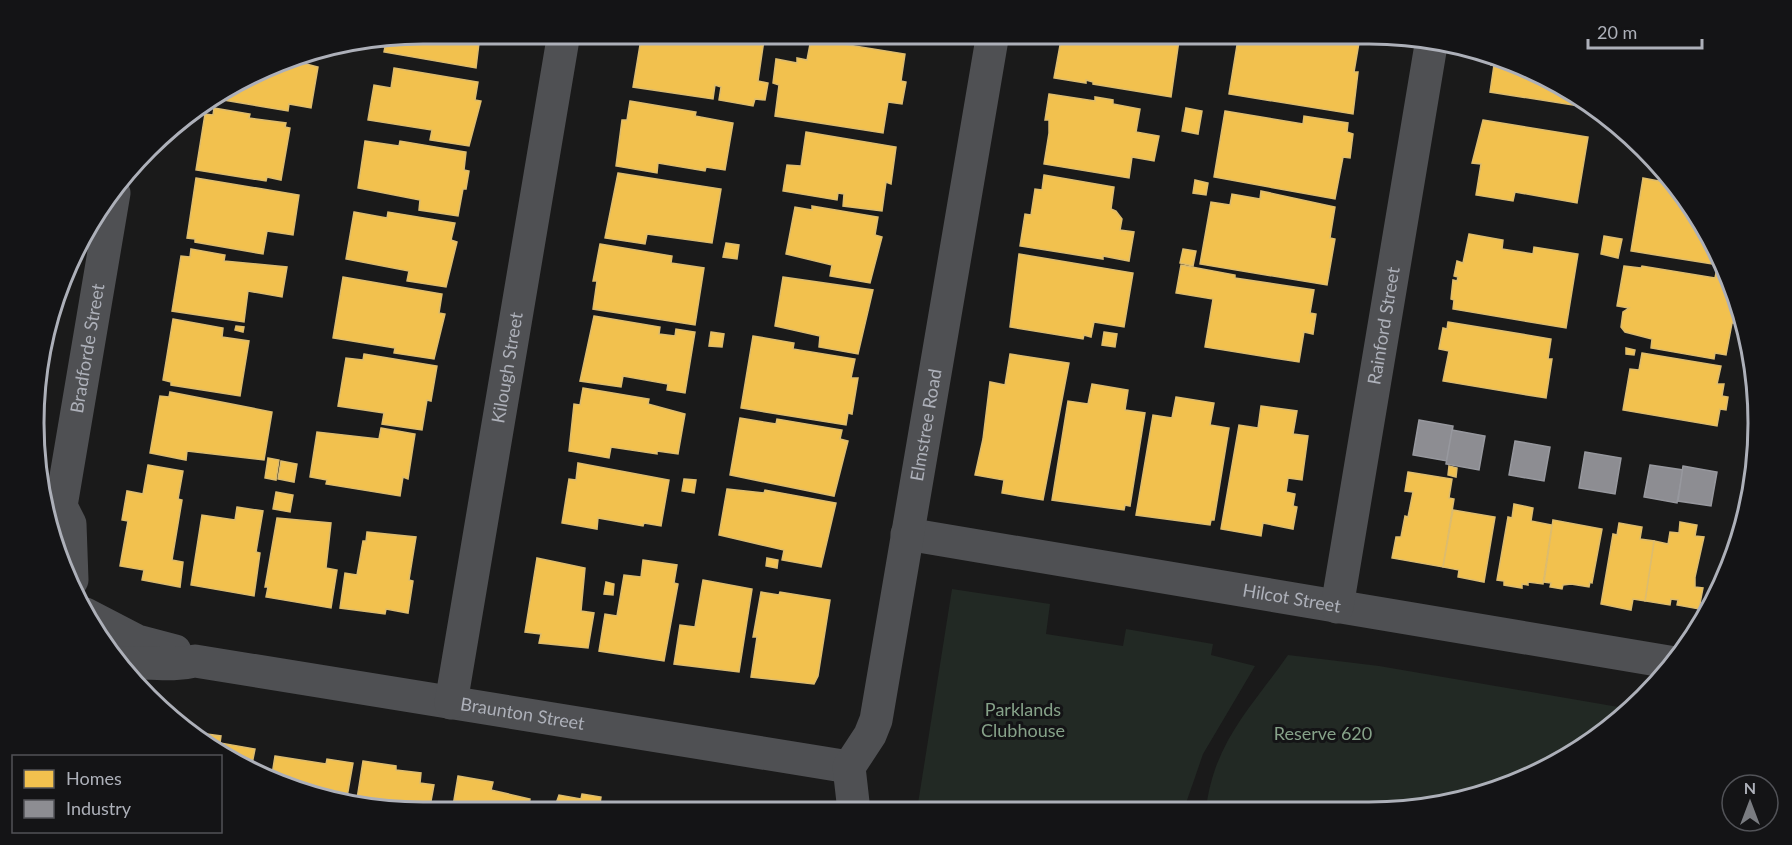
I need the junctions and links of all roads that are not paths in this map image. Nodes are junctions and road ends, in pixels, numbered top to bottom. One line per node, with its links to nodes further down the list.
1 (562, 44): 13 (street, Kilough Street)
2 (991, 44): 6 (street, Elmstree Road)
3 (1430, 49): 8 (street, Rainford Street)
4 (112, 206): 5 (street, Bradforde Street)
5 (56, 511): 7 (street, Bradforde Street)
6 (907, 534): 8 (street, Hilcot Street); 14 (street, Elmstree Road)
7 (72, 567)
8 (1337, 607): 10 (street, Hilcot Street)
9 (101, 624): 11 (street, Braunton Street)
10 (1663, 661)
11 (195, 662): 12 (street, Braunton Street); 13 (street, Braunton Street)
12 (130, 663)
13 (452, 703): 14 (street, Braunton Street)
14 (849, 766): 15 (street)
15 (853, 802)

